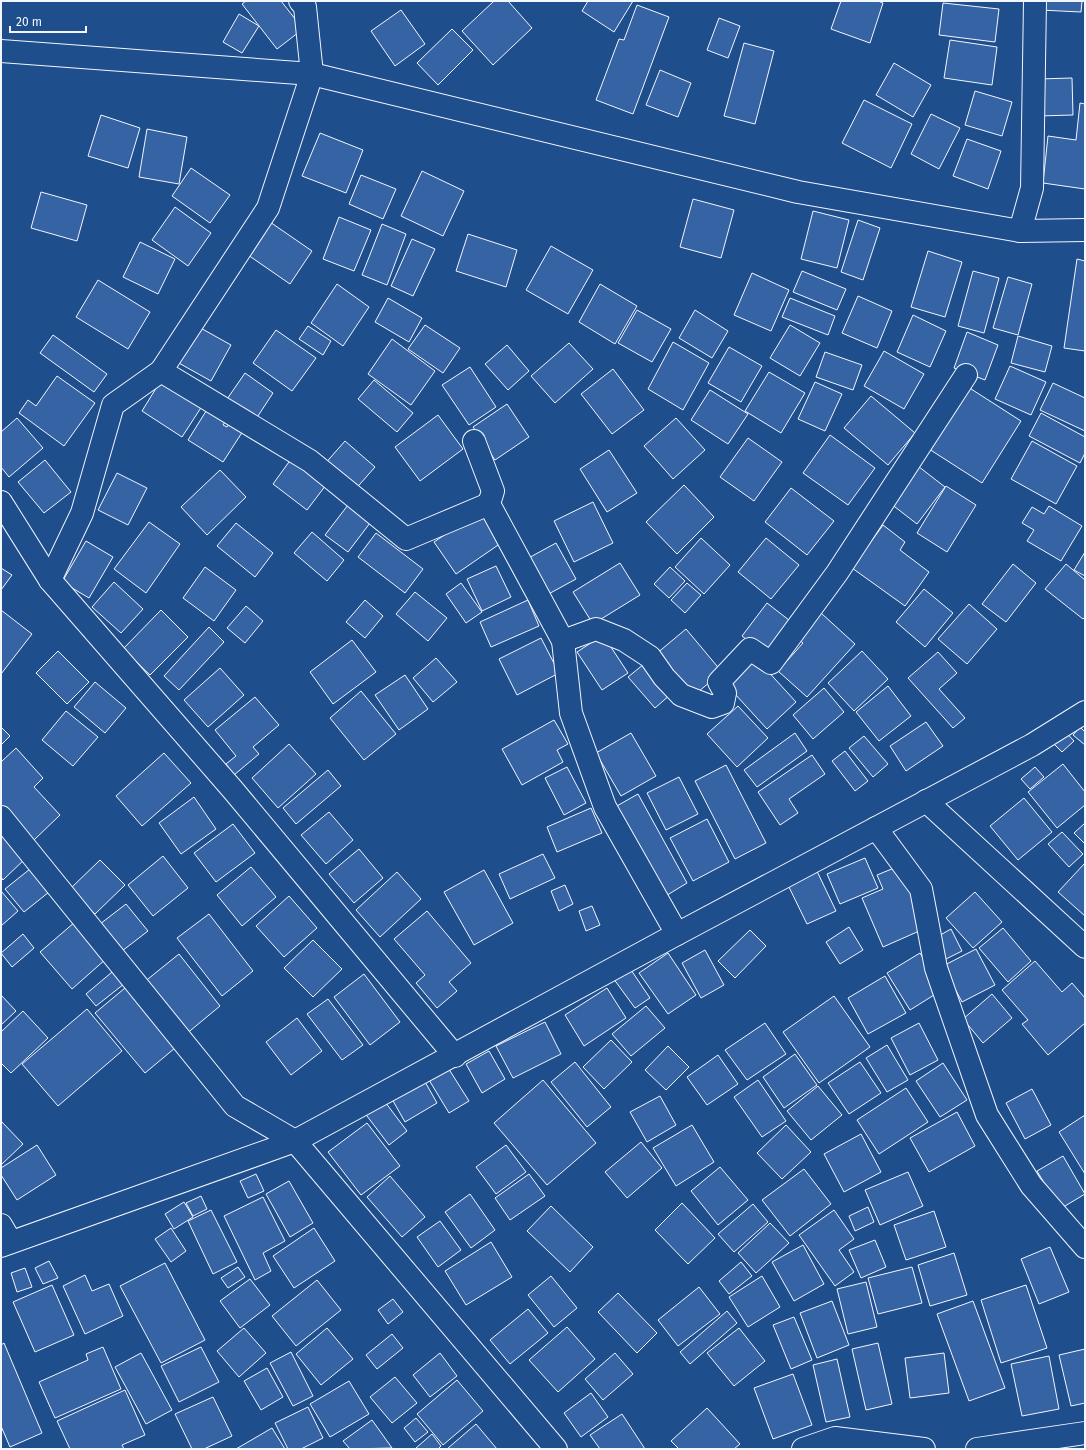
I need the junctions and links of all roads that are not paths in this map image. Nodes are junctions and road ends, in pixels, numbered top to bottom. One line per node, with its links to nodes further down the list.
1 (1035, 1): 6 (street)
2 (305, 3): 4 (street)
3 (1, 50): 4 (street)
4 (312, 74): 6 (street); 7 (street)
5 (1085, 230): 6 (street)
6 (1020, 231)
7 (161, 371): 11 (street); 12 (street)
8 (966, 375): 13 (street)
9 (474, 441): 11 (street)
10 (1, 502): 12 (street)
11 (489, 504): 13 (street)
12 (50, 580): 20 (street)
13 (563, 641): 18 (street)
14 (1085, 712): 15 (street)
15 (926, 801): 17 (street); 19 (street)
16 (1, 817): 21 (street)
17 (876, 828): 18 (street); 23 (street)
18 (677, 934): 20 (street)
19 (1085, 947)
20 (455, 1056): 21 (street)
21 (295, 1141): 22 (street); 25 (street)
22 (4, 1238)
23 (1085, 1247)
24 (1085, 1433): 28 (street)
25 (556, 1449)
26 (803, 1449): 27 (street)
27 (924, 1449)
28 (977, 1449)

